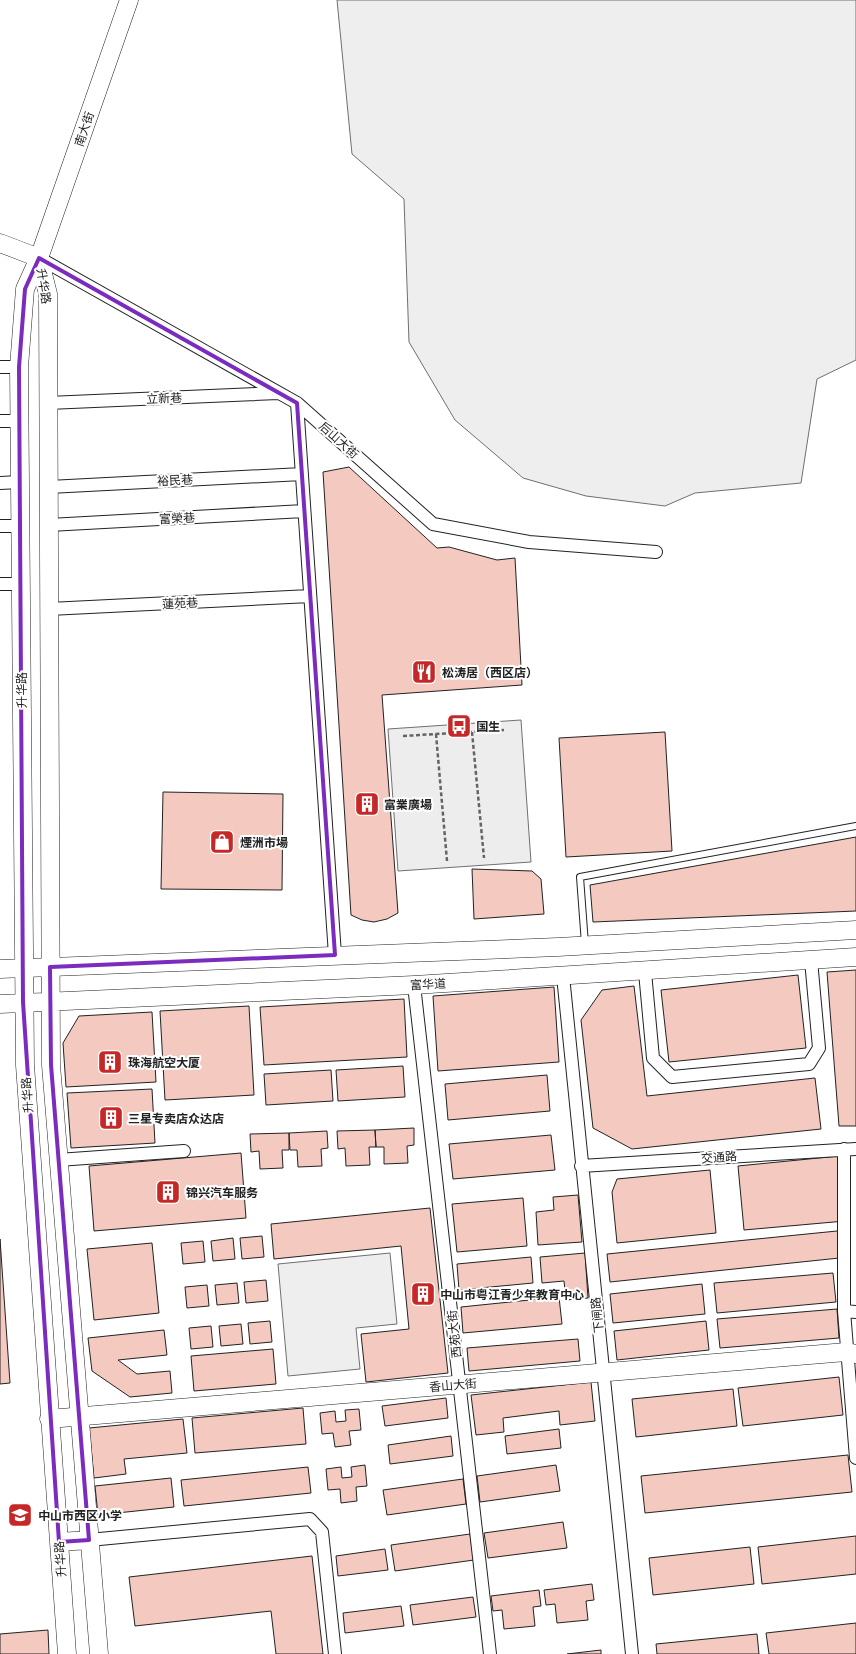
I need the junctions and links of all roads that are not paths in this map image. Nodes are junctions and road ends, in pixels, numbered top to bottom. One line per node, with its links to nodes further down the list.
1 (129, 0): 3 (main road, 南大街)
2 (0, 243): 3 (main road)
3 (39, 258): 5 (main road, 升华路); 6 (street, 后山大街); 7 (main road, 升华路)
4 (0, 367): 5 (street)
5 (19, 367): 10 (main road, 升华路)
6 (279, 393): 7 (street, 立新巷); 8 (street, 后山大街)
7 (48, 403): 14 (main road, 升华路)
8 (297, 403): 11 (street); 19 (street, 后山大街)
9 (0, 421): 10 (street)
10 (20, 421): 12 (main road, 升华路)
11 (302, 474): 14 (street, 裕民巷); 15 (street)
12 (20, 482): 13 (street); 18 (main road, 升华路)
13 (0, 483)
14 (49, 487): 16 (main road, 升华路)
15 (304, 511): 16 (street, 富榮巷); 22 (street)
16 (49, 525): 23 (main road, 升华路)
17 (0, 526): 18 (street)
18 (22, 526): 21 (main road, 升华路)
19 (656, 552)
20 (0, 584): 21 (street)
21 (21, 584): 31 (main road, 升华路)
22 (310, 596): 23 (street, 蓮苑巷); 27 (street)
23 (49, 609): 30 (main road, 升华路)
24 (856, 826): 26 (lane)
25 (856, 930): 26 (main road)
26 (585, 945): 27 (main road)
27 (335, 956): 30 (main road)
28 (856, 957): 29 (main road, 富华道)
29 (811, 960): 33 (main road, 富华道); 33 (street)
30 (50, 967): 31 (main road); 36 (main road, 升华路)
31 (23, 968): 32 (main road); 37 (main road, 升华路)
32 (0, 969)
33 (645, 972): 34 (main road, 富华道)
34 (563, 976): 35 (main road, 富华道); 43 (street, 下闸路)
35 (414, 985): 36 (main road, 富华道); 47 (street, 西苑大街)
36 (50, 1001): 37 (main road, 富华道); 42 (main road, 升华路)
37 (23, 1002): 38 (main road, 富华道); 39 (main road); 49 (main road, 升华路)
38 (0, 1004)
39 (0, 1009)
40 (850, 1149): 43 (street, 交通路); 44 (street)
41 (184, 1151): 42 (street)
42 (58, 1160): 48 (main road, 升华路)
43 (582, 1166): 46 (street, 下闸路)
44 (850, 1312): 45 (street)
45 (851, 1353): 46 (main road, 香山大街); 50 (street)
46 (603, 1372): 47 (main road, 香山大街); 57 (street, 下闸路)
47 (459, 1384): 48 (main road, 香山大街); 56 (street, 西苑大街)
48 (79, 1416): 49 (main road, 香山大街); 51 (main road, 升华路)
49 (49, 1419): 52 (main road, 升华路)
50 (856, 1458)
51 (89, 1540): 52 (main road); 54 (main road, 升华路); 55 (street)
52 (59, 1542): 53 (main road, 升华路)
53 (67, 1654)
54 (98, 1654)
55 (335, 1654)
56 (490, 1654)
57 (632, 1654)

